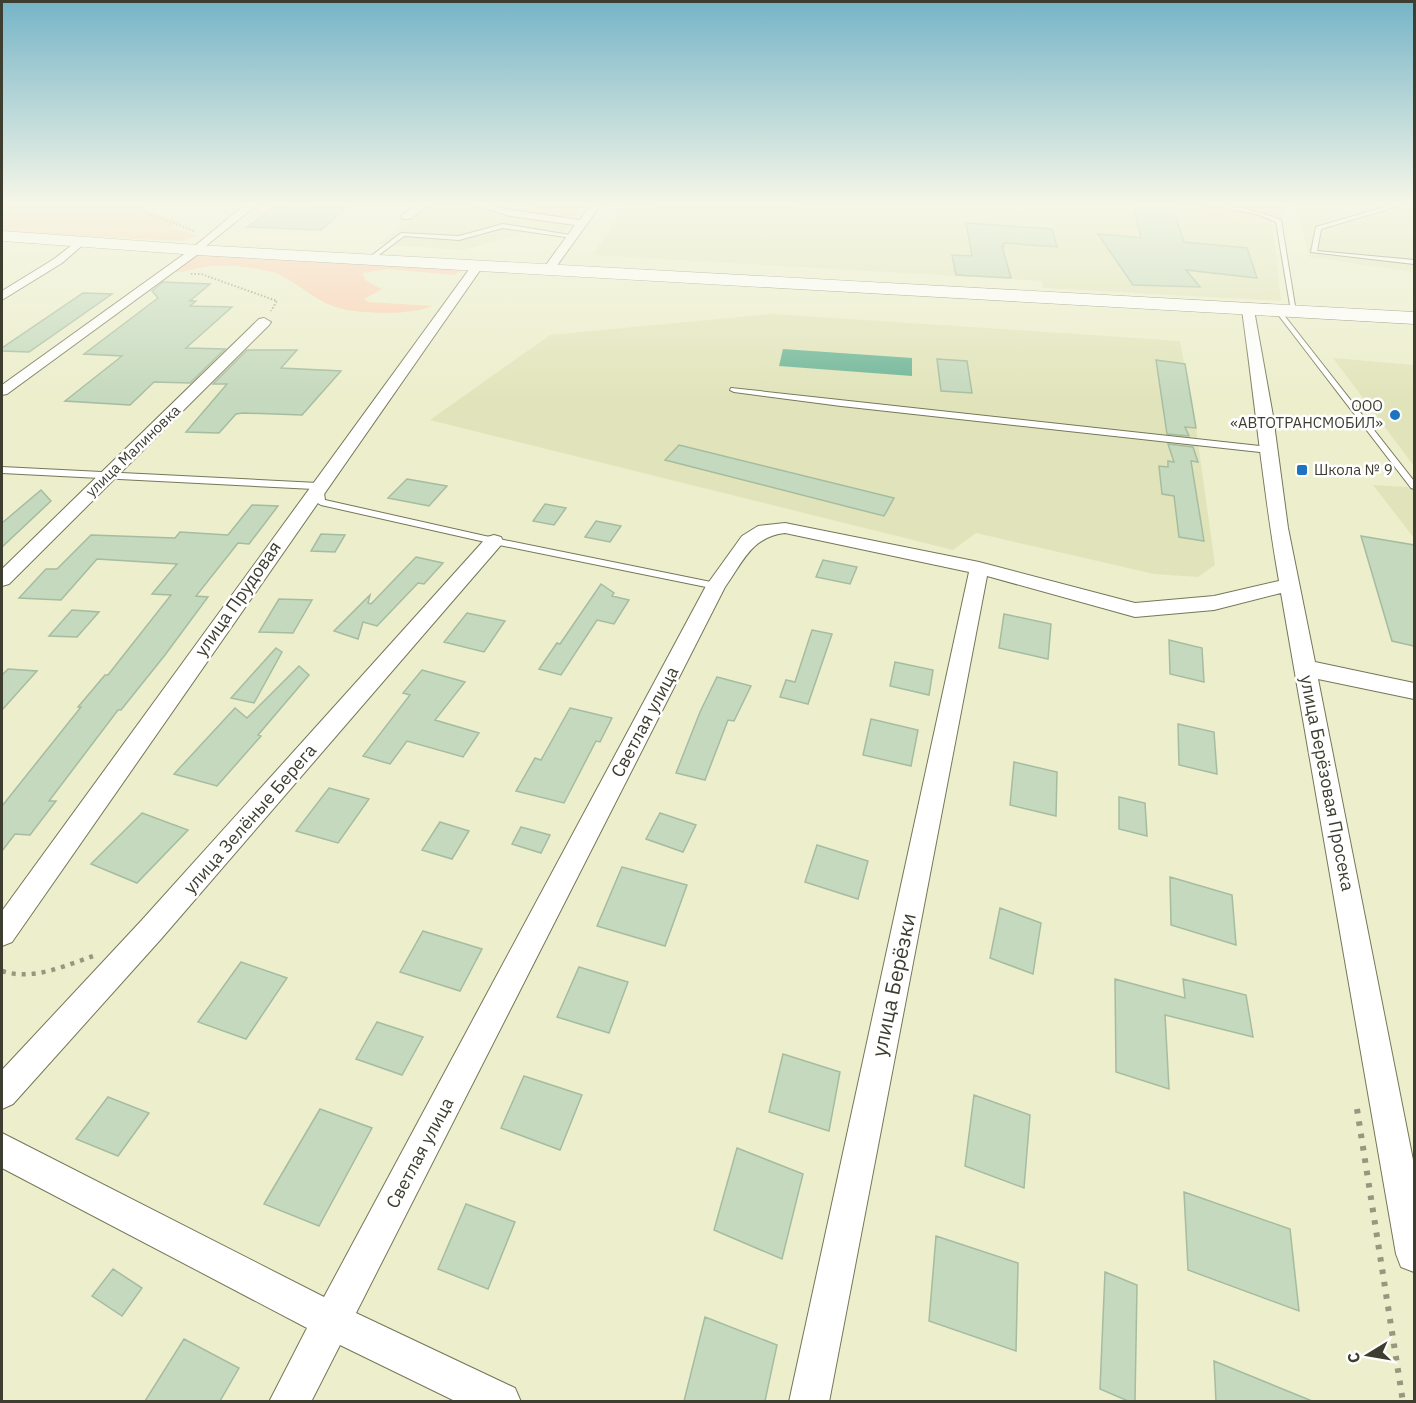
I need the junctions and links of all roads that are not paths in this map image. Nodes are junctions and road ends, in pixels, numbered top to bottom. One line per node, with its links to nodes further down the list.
1 (46, 268): 7 (street)
2 (171, 268): 13 (street)
3 (475, 268): 17 (street, улица Прудовая)
4 (536, 268): 6 (main road)
5 (1283, 268): 9 (lane)
6 (549, 269): 8 (main road)
7 (2, 296)
8 (1248, 309): 9 (main road); 14 (street, улица Берёзовая Просека)
9 (1286, 311): 10 (main road); 18 (lane)
10 (1414, 318)
11 (264, 322): 16 (street, улица Малиновка)
12 (734, 390): 14 (lane)
13 (2, 391)
14 (1269, 450): 23 (street, улица Берёзовая Просека)
15 (2, 470): 16 (lane)
16 (107, 476): 17 (lane); 21 (street, улица Малиновка)
17 (318, 486): 19 (lane); 26 (street, улица Прудовая)
18 (1414, 486)
19 (494, 541): 22 (lane); 27 (street, улица Зелёные Берега)
20 (979, 568): 22 (street, Светлая улица); 23 (street, Светлая улица); 33 (street, улица Берёзки)
21 (2, 580)
22 (716, 586): 30 (street, Светлая улица)
23 (1290, 587): 24 (street, улица Берёзовая Просека)
24 (1305, 669): 25 (street); 29 (street, улица Берёзовая Просека)
25 (1414, 691)
26 (2, 933)
27 (2, 1093)
28 (2, 1150): 30 (street)
29 (1414, 1254)
30 (332, 1321): 31 (street, Светлая улица); 32 (street)
31 (289, 1401)
32 (501, 1401)
33 (809, 1401)

